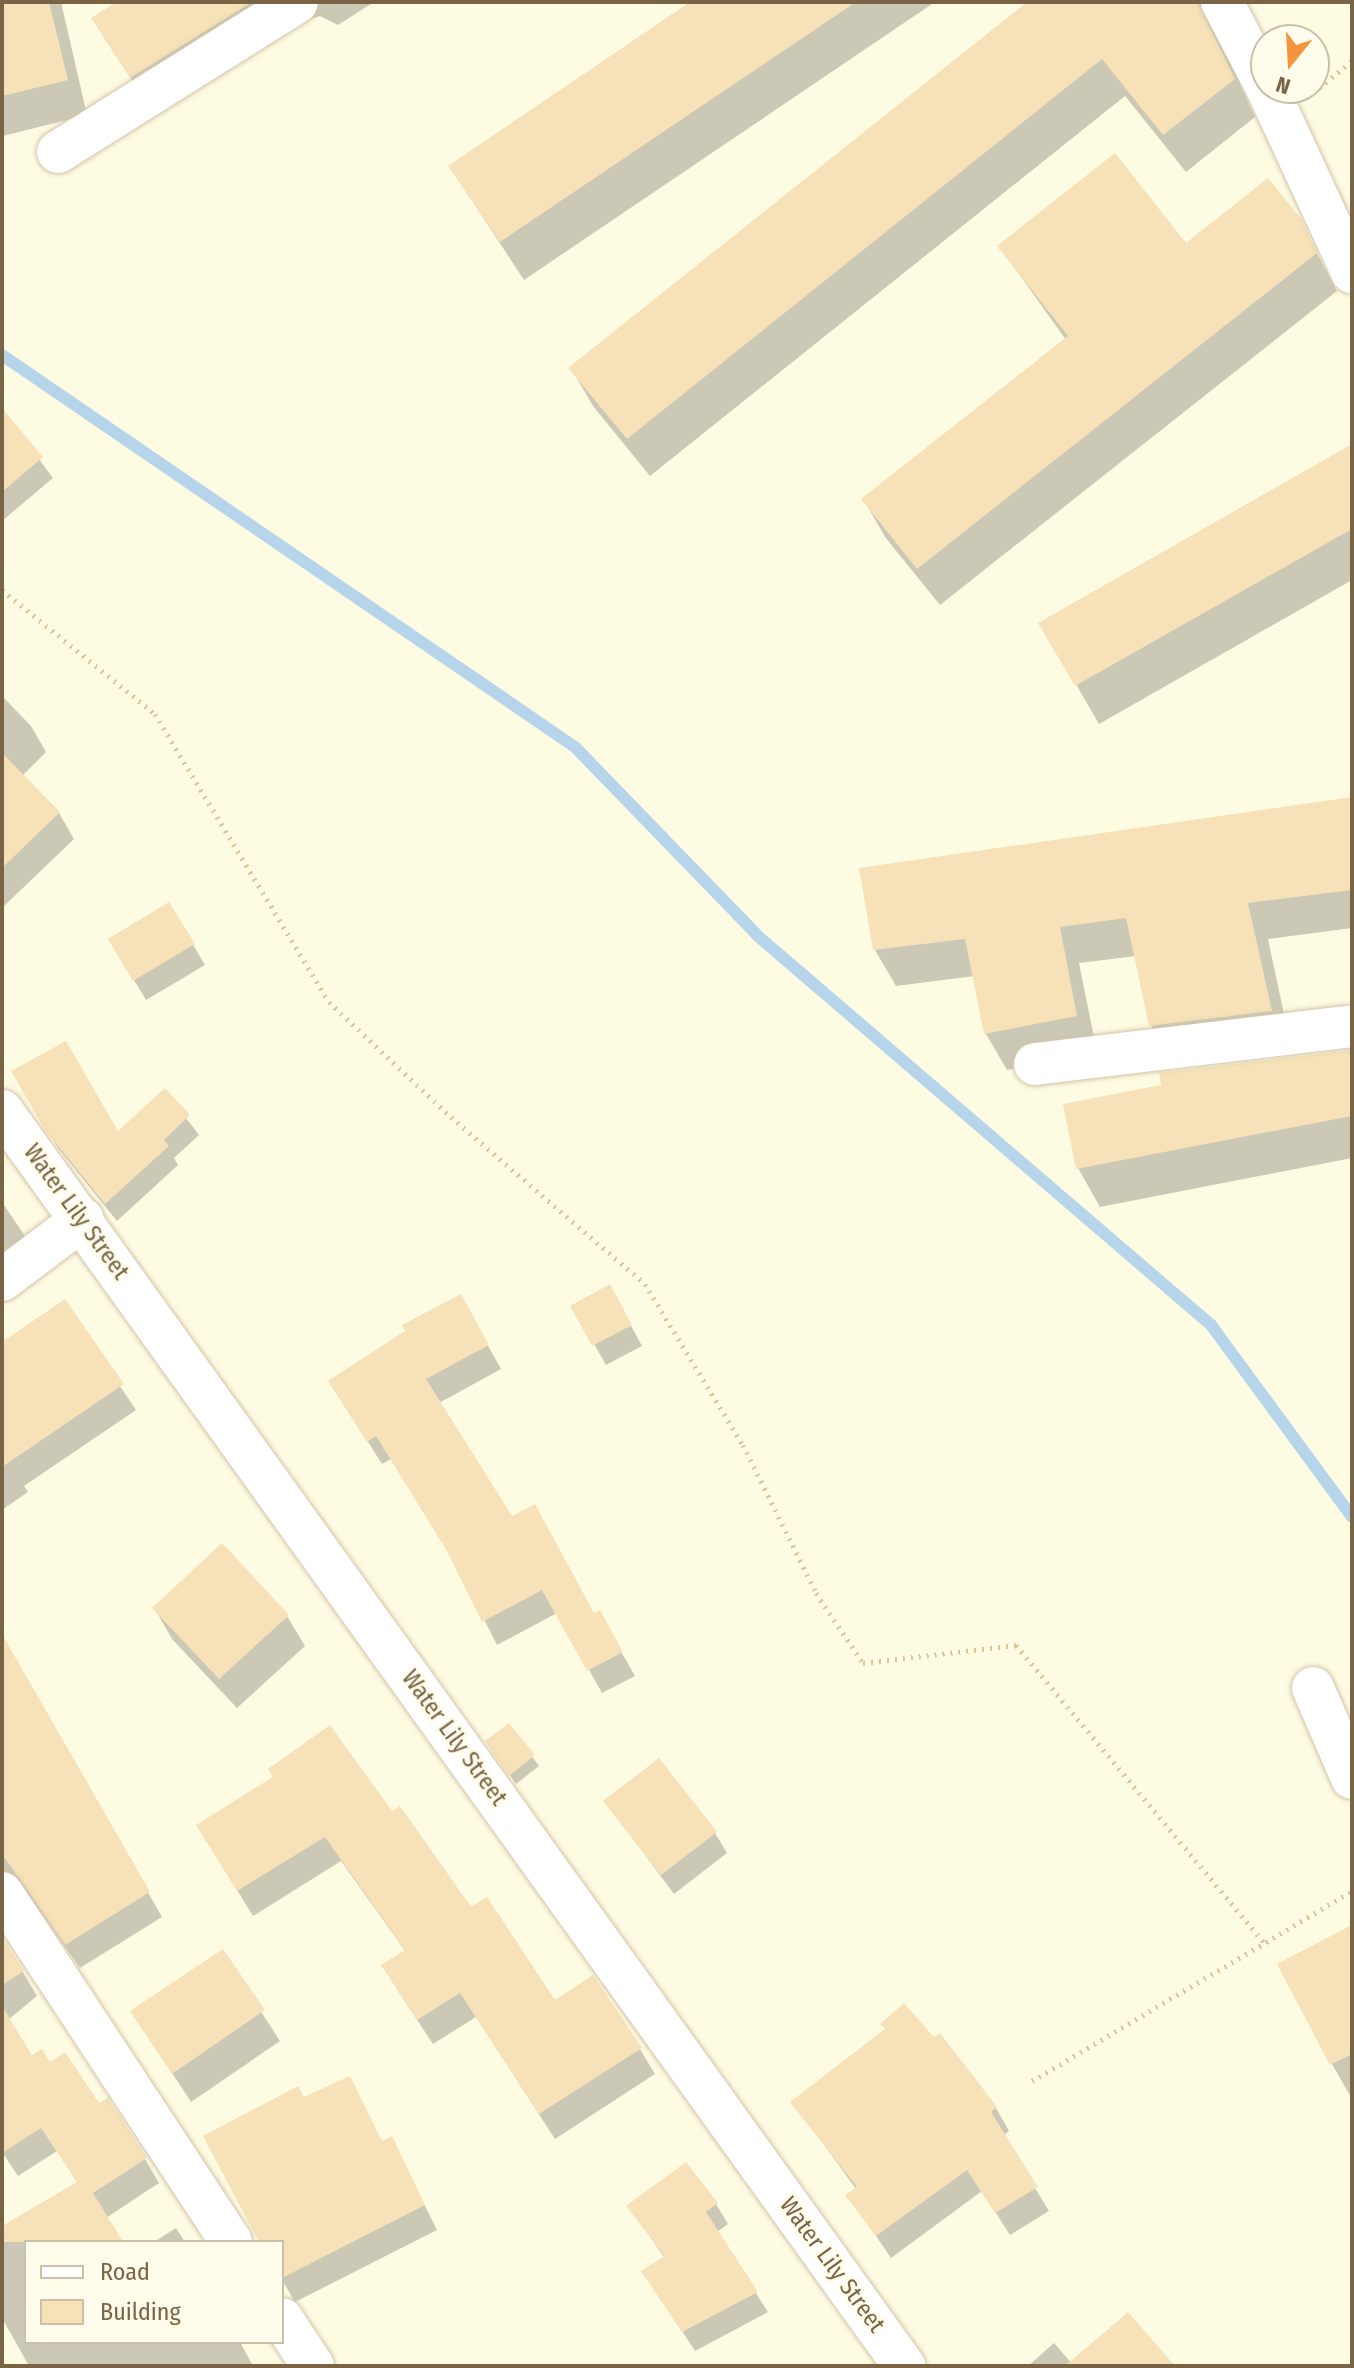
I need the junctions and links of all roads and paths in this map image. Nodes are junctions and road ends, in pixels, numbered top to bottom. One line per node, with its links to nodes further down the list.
1 (297, 2): 5 (street)
2 (1222, 2): 3 (street)
3 (1250, 56)
4 (1274, 104): 6 (street)
5 (58, 152)
6 (1352, 272)
7 (2, 590): 17 (path)
8 (1352, 1026): 9 (street)
9 (1035, 1064)
10 (2, 1111): 11 (street, Water Lily Street)
11 (83, 1219): 12 (street); 21 (street, Water Lily Street)
12 (2, 1280)
13 (1313, 1688): 14 (street)
14 (1352, 1778)
15 (1352, 1891): 17 (path)
16 (2, 1893): 19 (street)
17 (1265, 1944): 18 (path)
18 (1032, 2081)
19 (230, 2240)
20 (284, 2322): 22 (street)
21 (893, 2362)
22 (313, 2366)

